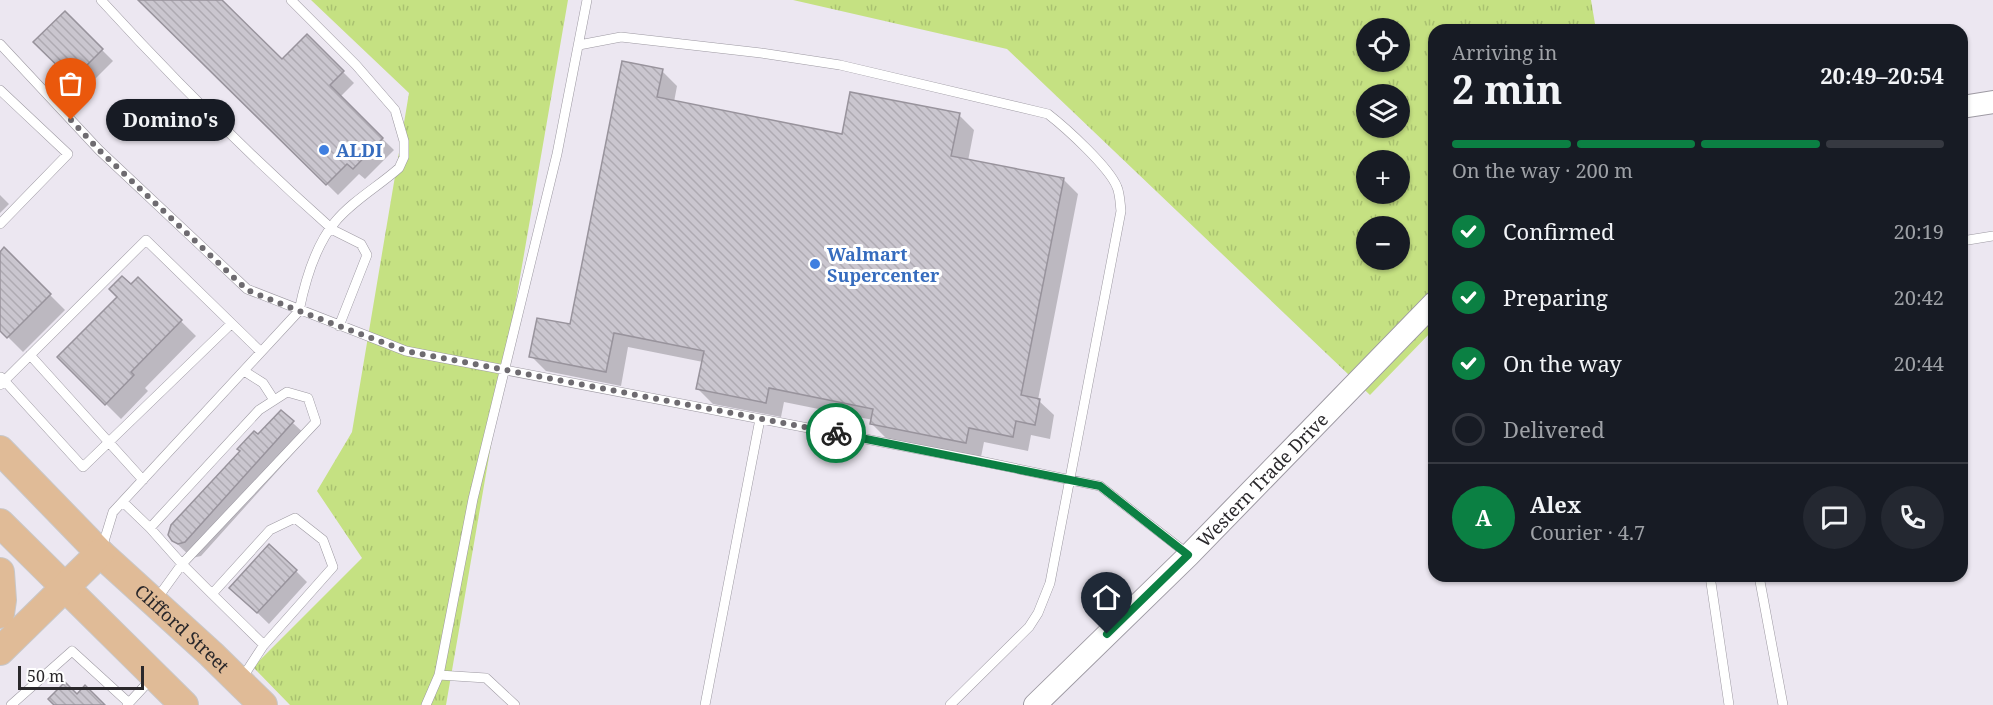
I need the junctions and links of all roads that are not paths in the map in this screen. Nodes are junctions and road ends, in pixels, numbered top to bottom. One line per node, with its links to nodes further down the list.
1 (101, 0): 10 (lane)
2 (291, 0): 10 (lane)
3 (587, 0): 5 (lane)
4 (0, 44): 14 (lane)
5 (579, 45): 19 (lane); 27 (lane)
6 (0, 90): 9 (lane)
7 (1993, 102): 8 (street)
8 (1968, 106)
9 (0, 224)
10 (331, 228): 14 (lane); 16 (lane)
11 (1993, 236): 12 (lane)
12 (1968, 240)
13 (1428, 309): 32 (street, Western Trade Drive)
14 (299, 311): 16 (lane); 17 (lane)
15 (231, 324): 17 (lane); 18 (lane); 24 (lane)
16 (339, 326): 19 (lane)
17 (261, 352): 20 (lane)
18 (30, 355): 21 (lane); 24 (lane)
19 (506, 370): 23 (lane); 43 (lane)
20 (244, 371): 22 (lane); 26 (lane)
21 (1, 381): 24 (lane)
22 (274, 400): 30 (lane); 33 (lane)
23 (760, 419): 27 (lane); 52 (lane)
24 (110, 443): 26 (lane)
25 (0, 450): 31 (main road, Clifford Street)
26 (143, 480): 28 (lane)
27 (1069, 480): 32 (lane); 53 (lane)
28 (123, 502): 30 (lane); 31 (lane)
29 (0, 522): 37 (main road)
30 (150, 528): 33 (lane)
31 (100, 553): 37 (main road); 39 (main road, Clifford Street)
32 (1188, 555): 54 (street, Western Trade Drive)
33 (182, 564): 38 (lane); 39 (lane)
34 (0, 572): 40 (main road)
35 (1711, 582): 55 (lane)
36 (1761, 582): 56 (lane)
37 (65, 587): 42 (main road); 44 (main road)
38 (212, 594): 41 (lane); 41 (lane)
39 (154, 602): 45 (main road, Clifford Street)
40 (0, 614)
41 (264, 645): 45 (lane)
42 (0, 651)
43 (439, 675): 50 (lane); 51 (lane)
44 (154, 676): 46 (lane); 48 (main road)
45 (239, 682): 49 (main road, Clifford Street)
46 (128, 704): 47 (lane)
47 (11, 705)
48 (184, 705)
49 (263, 705)
50 (426, 705)
51 (515, 705)
52 (705, 705)
53 (950, 705)
54 (1035, 705)
55 (1729, 705)
56 (1783, 705)

